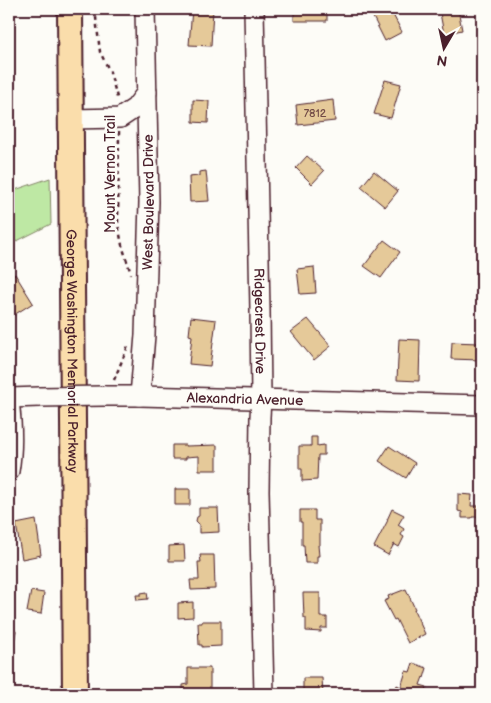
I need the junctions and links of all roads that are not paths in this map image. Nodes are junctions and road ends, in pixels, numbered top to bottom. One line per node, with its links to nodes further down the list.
1 (70, 9): 6 (main road, George Washington Memorial Parkway)
2 (145, 9): 4 (street, West Boulevard Drive)
3 (254, 9): 9 (street, Ridgecrest Drive)
4 (146, 92): 5 (street); 7 (street, West Boulevard Drive)
5 (120, 118): 6 (street); 7 (street)
6 (71, 119): 13 (main road, George Washington Memorial Parkway)
7 (148, 147): 8 (street, West Boulevard Drive)
8 (140, 396): 9 (street, Alexandria Avenue); 10 (street, Alexandria Avenue, bridge)
9 (261, 399): 11 (street, Alexandria Avenue); 14 (street, Ridgecrest Drive)
10 (9, 400): 12 (street)
11 (482, 405)
12 (9, 471)
13 (75, 694)
14 (264, 694)

